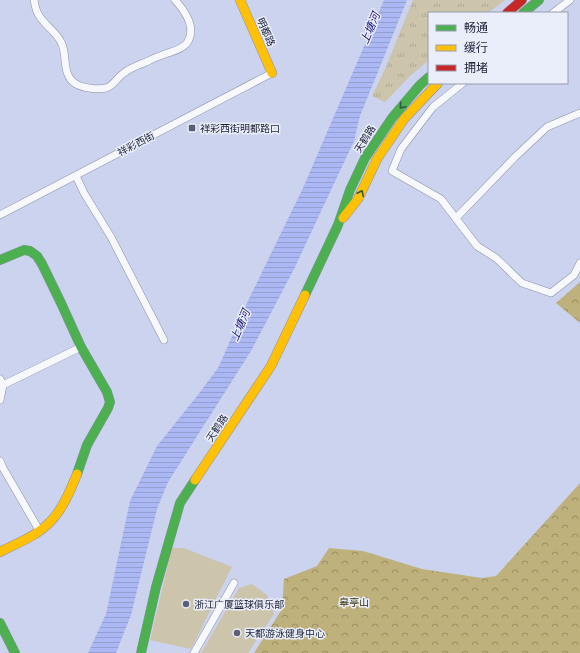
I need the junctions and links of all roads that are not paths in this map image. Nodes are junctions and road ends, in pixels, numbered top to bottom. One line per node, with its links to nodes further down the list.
1 (34, 0): 2 (street)
2 (175, 0)
3 (240, 0): 10 (main road, 明都路)
4 (522, 0): 7 (main road)
5 (539, 0): 8 (main road)
6 (570, 0): 9 (street)
7 (508, 12)
8 (524, 12)
9 (554, 12)
10 (272, 73): 15 (street, 祥彩西街)
11 (428, 78): 18 (main road, 天鹤路, one-way to 18)
12 (437, 84): 18 (main road, 天鹤路, one-way to 12)
13 (462, 84): 17 (street)
14 (580, 113): 17 (street)
15 (76, 176): 16 (street, 祥彩西街); 21 (street)
16 (0, 215)
17 (456, 218): 20 (street)
18 (338, 225): 31 (main road, 天鹤路)
19 (0, 260): 22 (main road)
20 (580, 263)
21 (164, 340)
22 (81, 347): 23 (street); 26 (main road)
23 (2, 382): 24 (street)
24 (0, 400)
25 (0, 461): 26 (street)
26 (39, 530): 27 (main road)
27 (0, 552)
28 (234, 583): 32 (street)
29 (0, 623): 30 (main road)
30 (15, 653)
31 (140, 653)
32 (194, 653)

